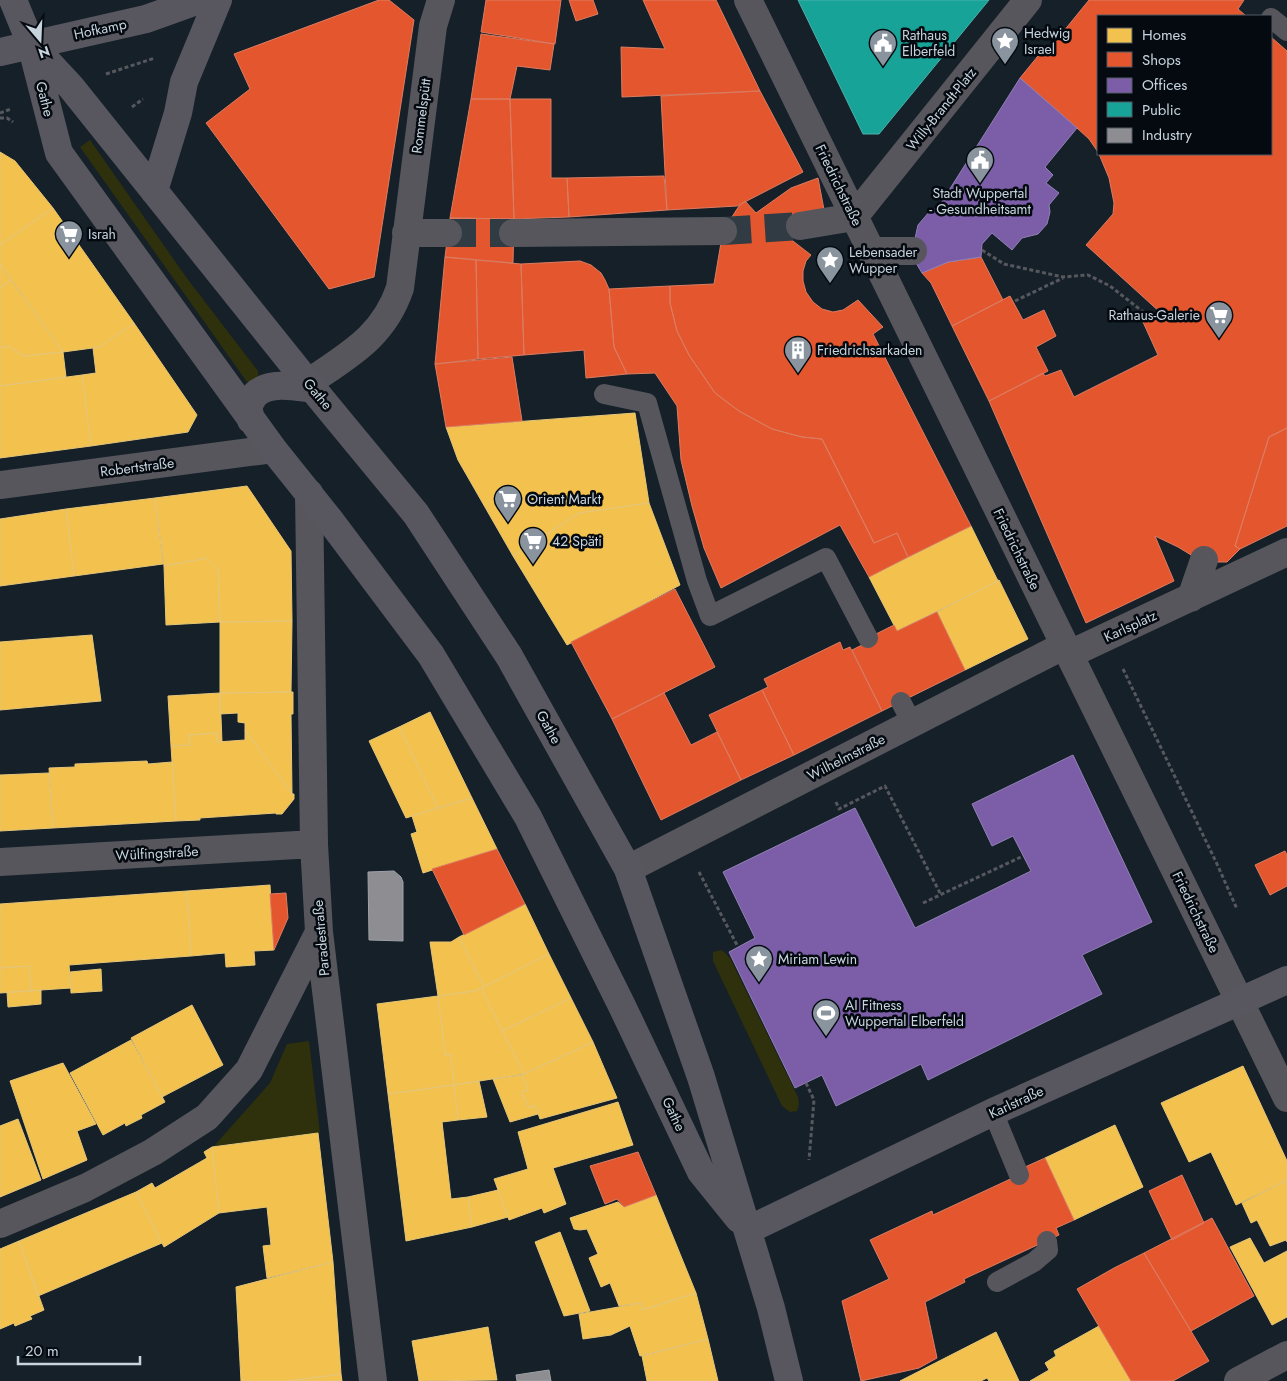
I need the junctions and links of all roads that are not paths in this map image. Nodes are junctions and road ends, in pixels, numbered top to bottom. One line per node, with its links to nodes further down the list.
1 (13, 0): 9 (main road)
2 (199, 0): 9 (main road, Hofkamp)
3 (218, 0): 11 (main road)
4 (441, 0): 15 (street, Rommelspütt)
5 (748, 0): 12 (street, Friedrichstraße)
6 (1028, 0): 12 (street, Willy-Brandt-Platz)
7 (1272, 18): 8 (lane)
8 (1287, 31)
9 (31, 44): 10 (main road, Hofkamp); 11 (main road, Gathe); 22 (main road, Gathe)
10 (0, 52)
11 (154, 191): 20 (main road, Gathe)
12 (854, 217): 13 (street); 18 (street, Friedrichstraße)
13 (800, 226)
14 (723, 231): 17 (street)
15 (406, 233): 16 (street); 20 (street, Rommelspütt)
16 (448, 233)
17 (513, 233)
18 (871, 251): 19 (street); 30 (street, Friedrichstraße)
19 (913, 251)
20 (311, 386): 22 (main road); 33 (main road, Gathe)
21 (604, 394): 29 (lane)
22 (251, 420): 23 (main road, Gathe)
23 (273, 449): 24 (street, Robertstraße); 25 (main road, Gathe)
24 (0, 485)
25 (309, 493): 31 (street, Paradestraße); 41 (main road, Gathe)
26 (1287, 552): 28 (street, Karlsplatz)
27 (1204, 560): 28 (street)
28 (1190, 598): 30 (street, Karlsplatz)
29 (868, 638)
30 (1067, 650): 33 (street, Wilhelmstraße); 36 (street, Friedrichstraße)
31 (314, 844): 32 (street, Wülfingstraße); 34 (street, Paradestraße)
32 (0, 862)
33 (628, 869): 41 (main road, Gathe)
34 (319, 932): 40 (street); 45 (street, Paradestraße)
35 (1287, 980): 36 (main road, Karlstraße)
36 (1238, 1001): 37 (street, Friedrichstraße); 38 (main road, Karlstraße)
37 (1287, 1098)
38 (992, 1112): 39 (lane); 41 (main road, Karlstraße)
39 (1019, 1175)
40 (0, 1224)
41 (748, 1230): 46 (main road, Gathe)
42 (1047, 1241): 43 (lane)
43 (997, 1282)
44 (1287, 1355): 47 (street)
45 (372, 1381)
46 (789, 1381)
47 (1238, 1381)

